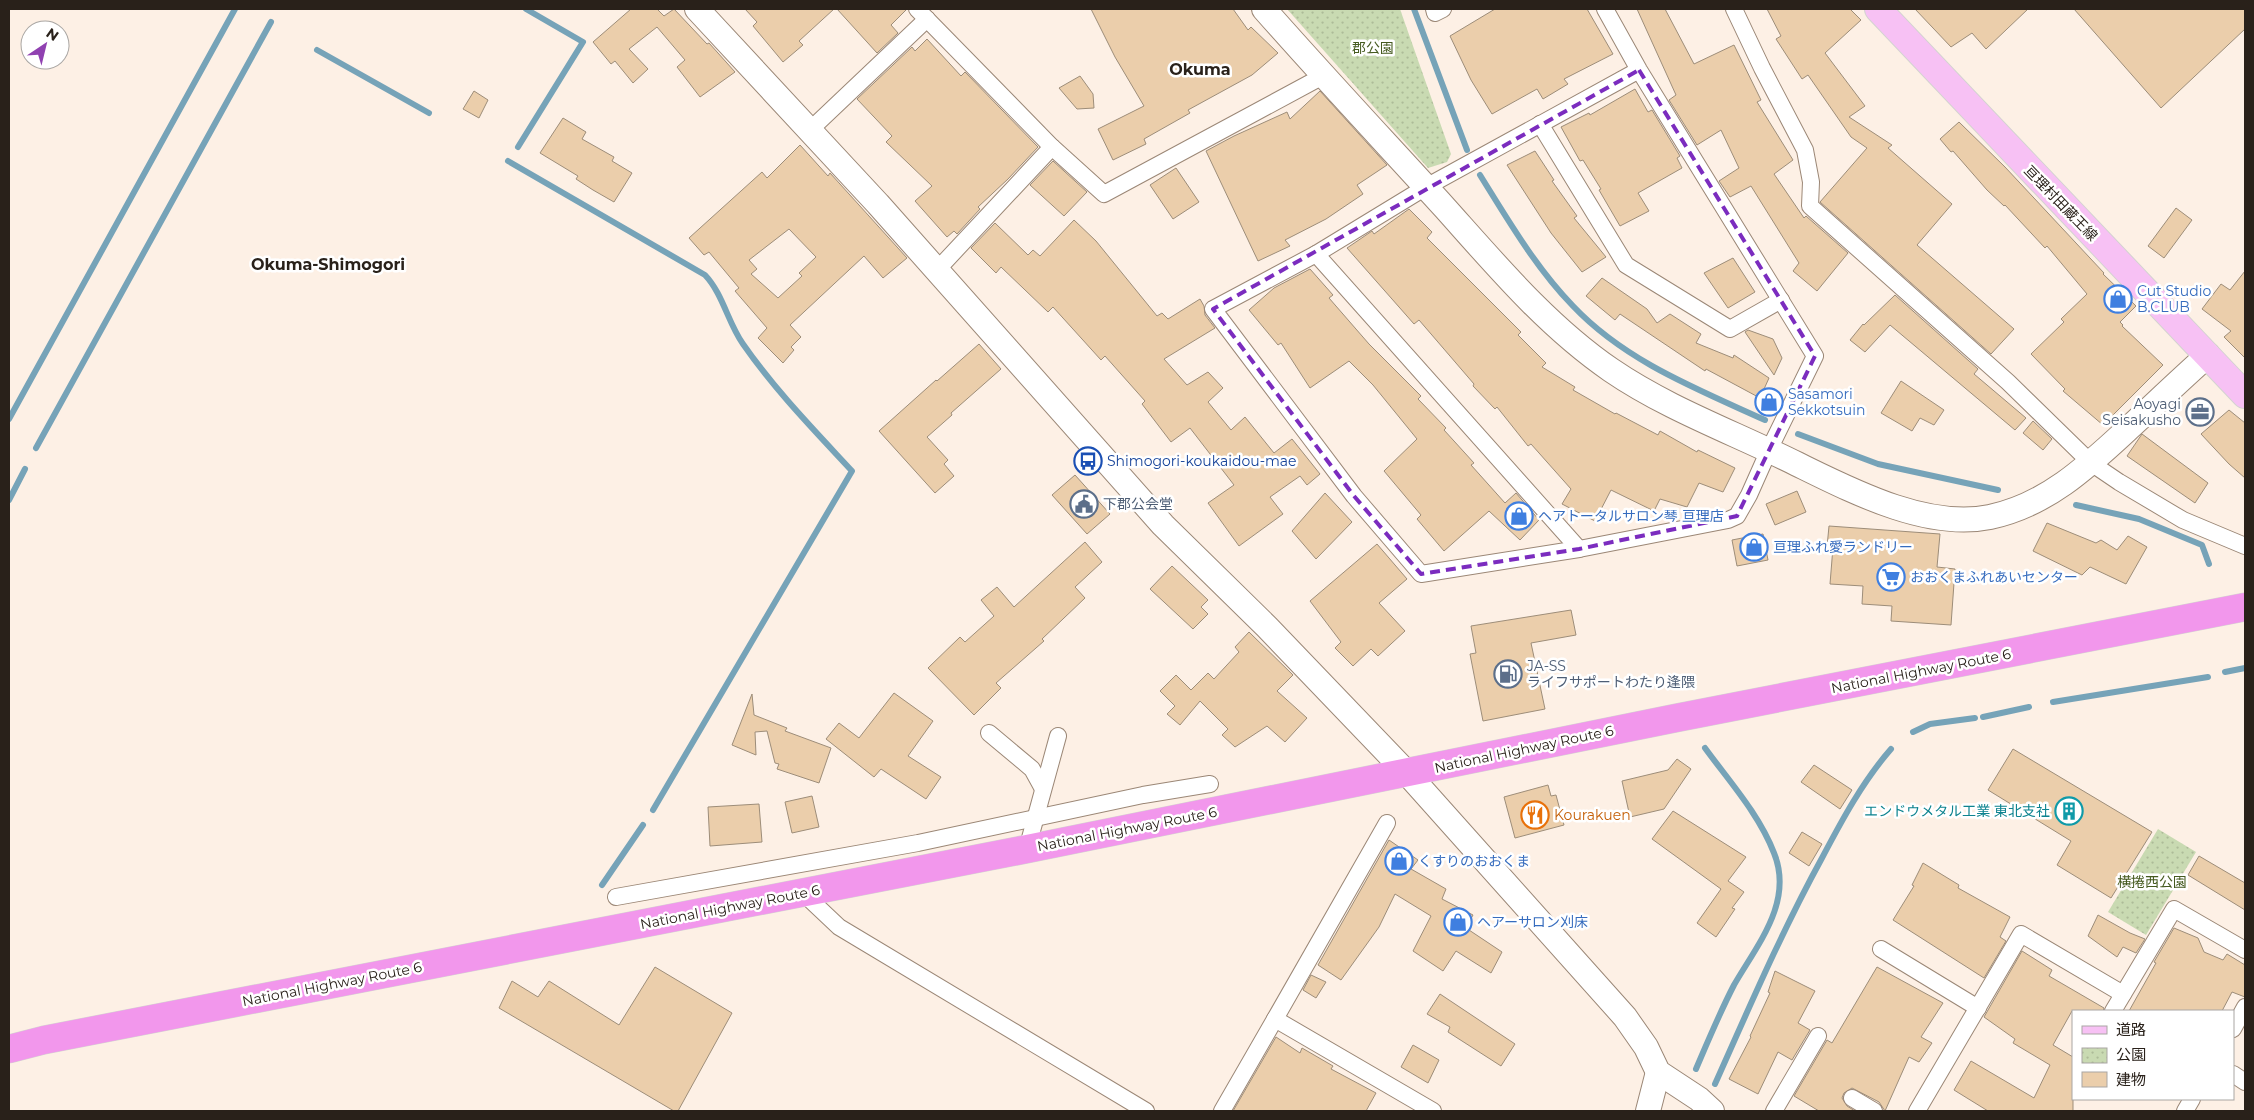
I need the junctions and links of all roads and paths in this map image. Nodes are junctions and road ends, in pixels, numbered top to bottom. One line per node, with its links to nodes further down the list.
1 (697, 9): 12 (street)
2 (1264, 9): 10 (street)
3 (1434, 9): 4 (street)
4 (1443, 9)
5 (1604, 9): 9 (street)
6 (1734, 9): 21 (street)
7 (1878, 9): 18 (main road, 亘理村田蔵王線)
8 (922, 14): 12 (street); 13 (street)
9 (1639, 70): 11 (street); 17 (street)
10 (1323, 76): 13 (street); 14 (street)
11 (1540, 124): 14 (street); 17 (street)
12 (810, 130): 16 (street)
13 (1052, 147): 16 (street)
14 (1426, 188): 15 (street); 20 (street)
15 (1316, 254): 23 (street); 23 (street)
16 (937, 270): 27 (street)
17 (1781, 300): 20 (street)
18 (2208, 355): 19 (main road, 亘理村田蔵王線); 21 (street)
19 (2245, 395)
20 (1769, 450): 21 (street); 23 (street)
21 (2091, 462): 22 (street)
22 (2245, 546)
23 (1579, 549)
24 (2245, 607): 27 (highway, National Highway Route 6)
25 (989, 733): 29 (street)
26 (1058, 736): 29 (street)
27 (1407, 773): 32 (highway, National Highway Route 6); 45 (street)
28 (1210, 784): 30 (street)
29 (1043, 789): 30 (street)
30 (1036, 817): 32 (street); 34 (street)
31 (1387, 823): 41 (street)
32 (1027, 849): 33 (highway, National Highway Route 6)
33 (803, 893): 44 (highway, National Highway Route 6); 49 (street)
34 (616, 896)
35 (1881, 949): 39 (street)
36 (2245, 950): 37 (street)
37 (2123, 994): 39 (street); 40 (street)
38 (2245, 1007): 42 (street)
39 (1978, 1008): 56 (street)
40 (2114, 1010)
41 (1275, 1019): 50 (street); 51 (street)
42 (2234, 1028)
43 (1818, 1036): 54 (street)
44 (9, 1049)
45 (1658, 1072): 52 (street); 53 (street)
46 (2234, 1075): 47 (street)
47 (2245, 1082)
48 (1852, 1098): 55 (street)
49 (1146, 1111)
50 (1222, 1111)
51 (1433, 1111)
52 (1648, 1111)
53 (1712, 1111)
54 (1774, 1111)
55 (1874, 1111)
56 (1917, 1111)

